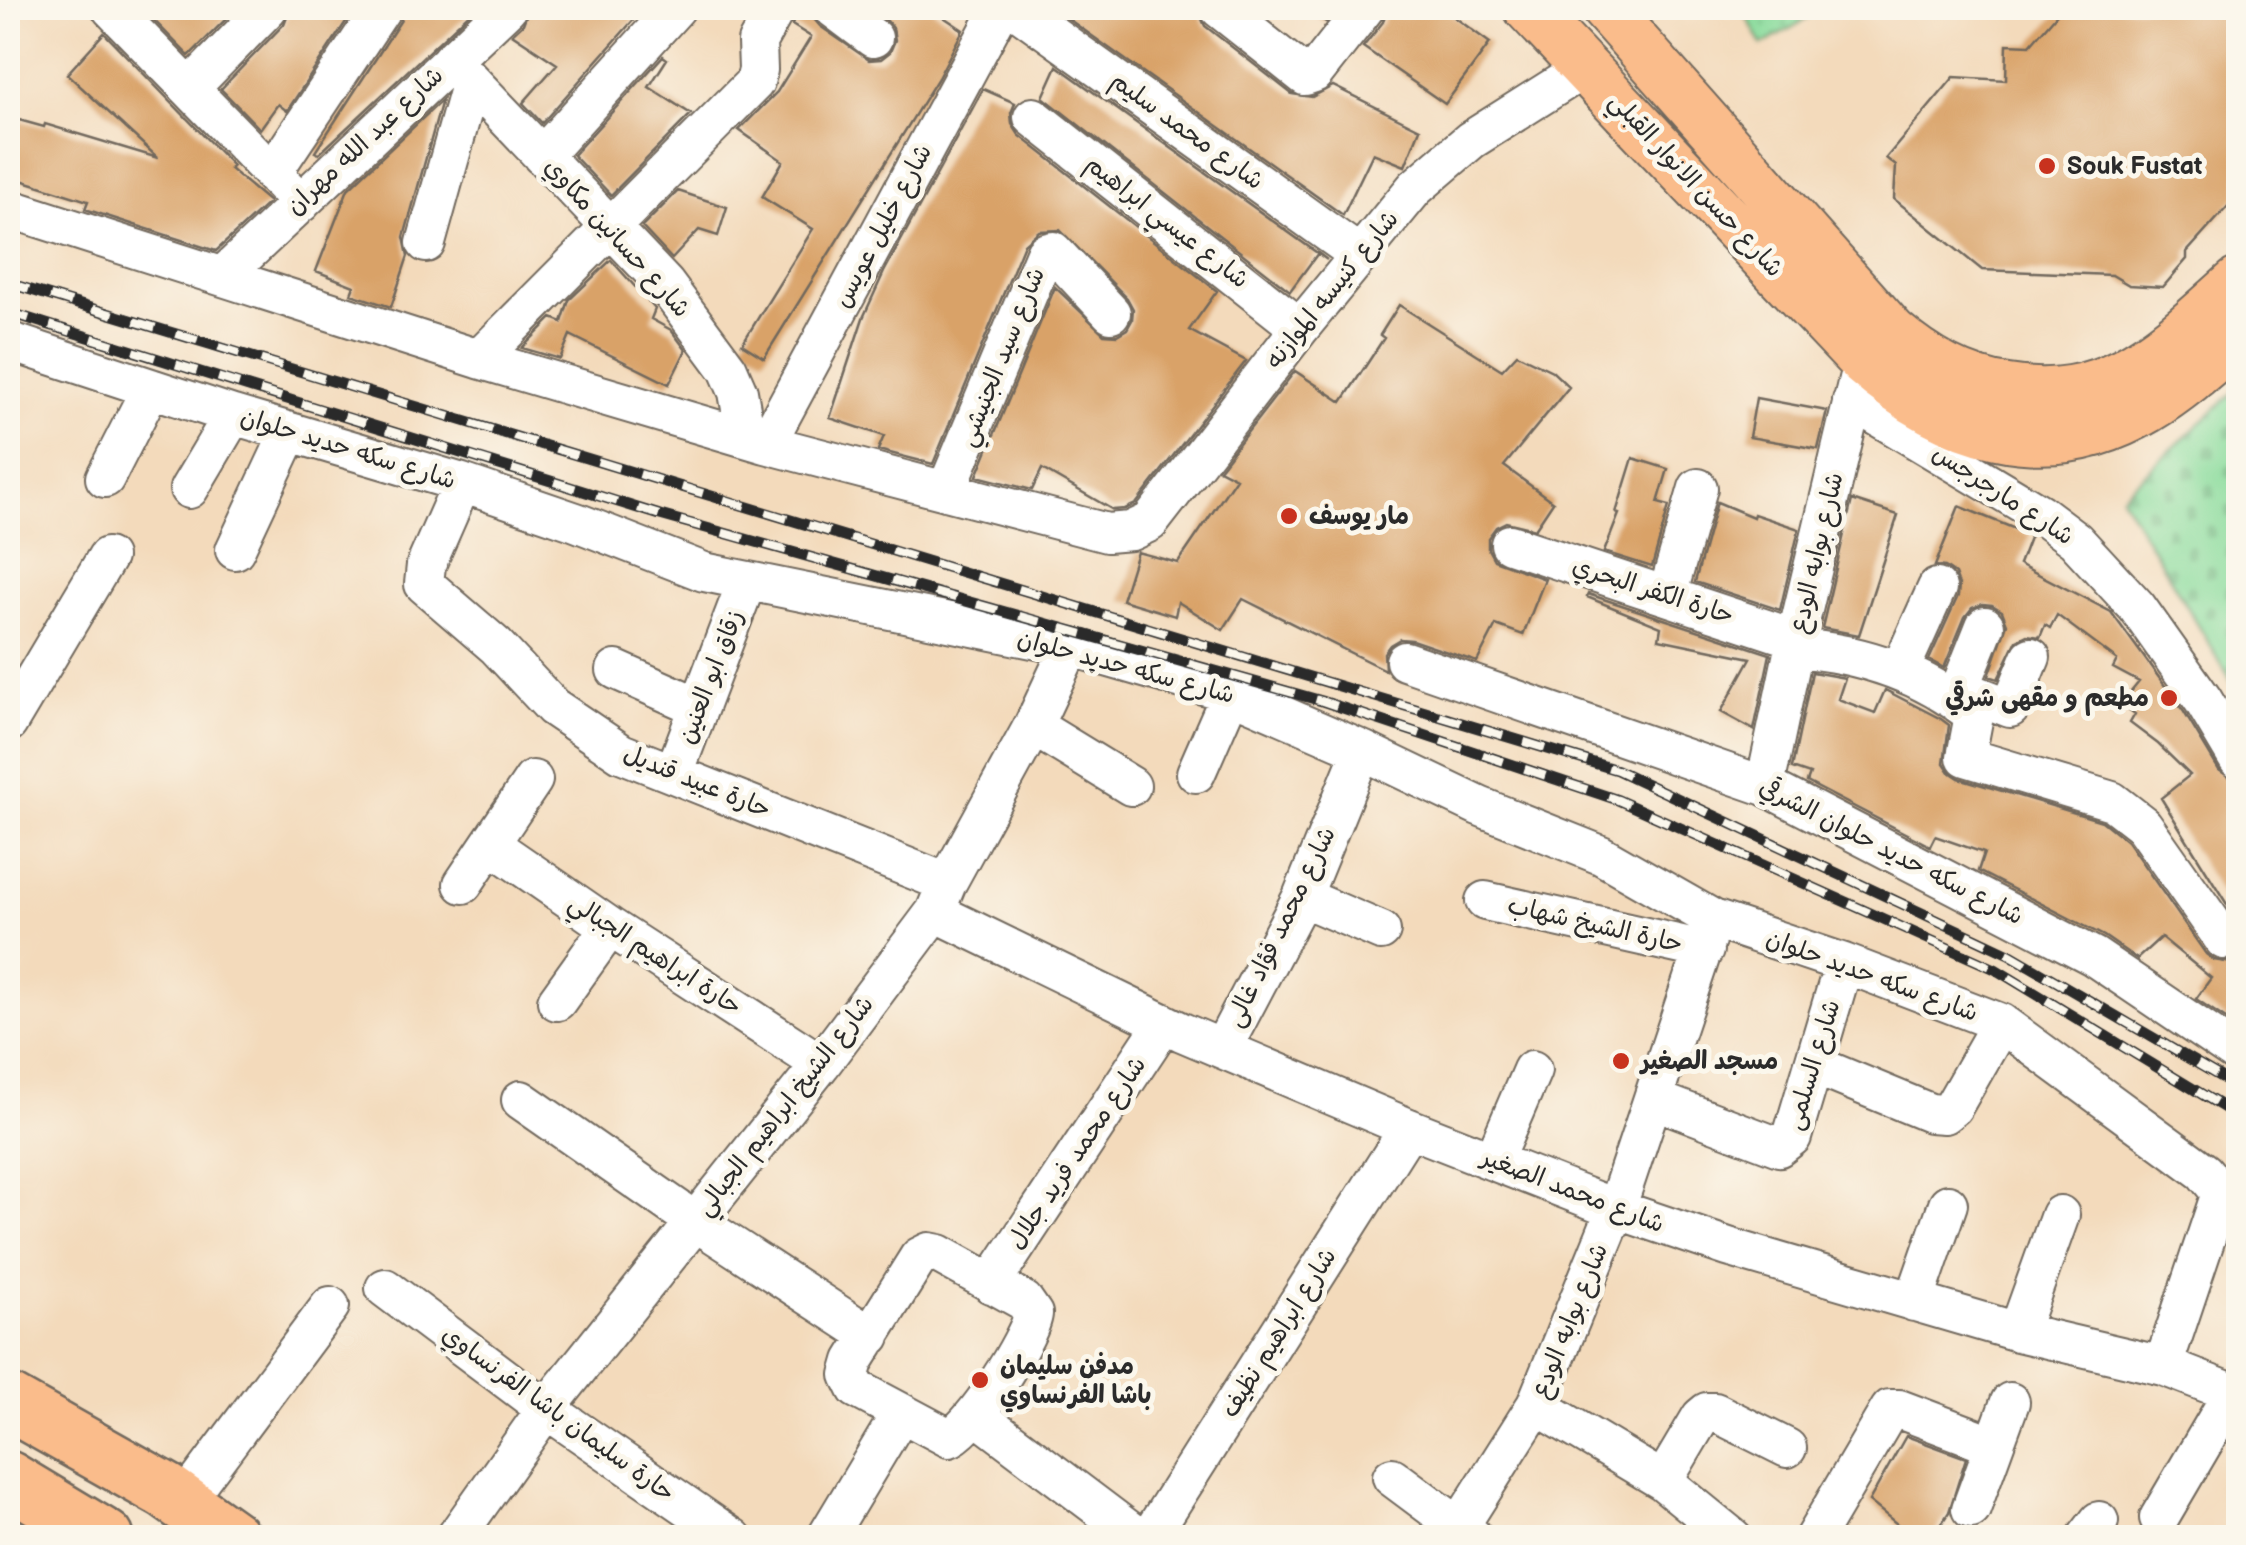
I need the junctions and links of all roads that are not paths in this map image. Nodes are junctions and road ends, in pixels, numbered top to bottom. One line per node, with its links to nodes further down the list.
1 (111, 8): 17 (street)
2 (268, 8): 17 (street)
3 (382, 8): 20 (street)
4 (507, 8): 16 (street, شارع عبد الله مهران)
5 (676, 8): 19 (street)
6 (776, 8): 23 (street)
7 (833, 8): 14 (street)
8 (1000, 8): 37 (street, شارع خليل عويس)
9 (1015, 8): 25 (street, شارع محمد سليم)
10 (1219, 8): 11 (street)
11 (1366, 8)
12 (1528, 8): 15 (main road, شارع حسن الانوار القبلي)
13 (1605, 8): 33 (main road, شارع حسن الانوار القبلي)
14 (874, 38)
15 (1585, 68): 25 (street, شارع كنيسه الموازنه); 33 (main road, شارع حسن الانوار القبلي)
16 (460, 71): 19 (street, شارع حسانين مكاوي); 21 (street, شارع عبد الله مهران); 24 (street)
17 (190, 88): 20 (street)
18 (1033, 117): 29 (street, شارع عيسي ابراهيم)
19 (542, 156): 23 (street, شارع حسانين مكاوي)
20 (272, 173): 21 (street)
21 (301, 202): 26 (street, شارع عبد الله مهران)
22 (8, 208): 26 (street)
23 (611, 228): 32 (street); 37 (street, شارع حسانين مكاوي)
24 (426, 243)
25 (1358, 254): 29 (street, شارع كنيسه الموازنه)
26 (224, 275): 32 (street)
27 (2238, 282): 33 (main road)
28 (1111, 313): 42 (street, شارع سيد الجنيشي)
29 (1300, 328): 42 (street, شارع كنيسه الموازنه)
30 (2238, 338): 33 (main road)
31 (8, 342): 34 (street, شارع سكه حديد حلوان)
32 (479, 359): 37 (street)
33 (1869, 365): 50 (street, شارع بوابه الودع); 62 (street, شارع مارجرجس)
34 (151, 388): 35 (street, شارع سكه حديد حلوان); 38 (street)
35 (233, 415): 36 (street, شارع سكه حديد حلوان); 41 (street)
36 (290, 432): 39 (street, شارع سكه حديد حلوان); 44 (street)
37 (756, 440): 42 (street)
38 (105, 478)
39 (462, 483): 46 (street, شارع سكه حديد حلوان); 63 (street, حارة عبيد قنديل)
40 (1698, 488): 48 (street)
41 (189, 489)
42 (946, 491)
43 (1510, 544): 48 (street, حارة الكفر البحري)
44 (235, 550)
45 (107, 557): 59 (street)
46 (748, 581): 51 (street, شارع سكه حديد حلوان); 58 (street, زقاق ابو العنين)
47 (1937, 588): 55 (street)
48 (1667, 596): 50 (street, حارة الكفر البحري)
49 (1984, 626): 57 (street)
50 (1795, 644): 55 (street, حارة الكفر البحري); 67 (street, شارع بوابه الودع)
51 (1070, 647): 56 (street, شارع سكه حديد حلوان); 60 (street, شارع الشيخ ابراهيم الجبالي)
52 (2031, 657): 57 (street)
53 (1406, 661): 67 (street, شارع سكه حديد حلوان الشرقي)
54 (616, 670): 58 (street)
55 (1900, 670): 57 (street, حارة الكفر البحري)
56 (1231, 693): 61 (street, شارع سكه حديد حلوان); 64 (street)
57 (1962, 706): 76 (street)
58 (699, 707): 63 (street, زقاق ابو العنين)
59 (8, 722)
60 (1033, 726): 66 (street); 70 (street, شارع الشيخ ابراهيم الجبالي)
61 (1362, 750): 71 (street, شارع محمد فؤاد غالى); 75 (street, شارع سكه حديد حلوان)
62 (2238, 758)
63 (674, 773): 70 (street, حارة عبيد قنديل)
64 (1196, 773)
65 (533, 780): 68 (street)
66 (1132, 786)
67 (1765, 786): 82 (street, شارع سكه حديد حلوان الشرقي)
68 (490, 844): 69 (street); 73 (street, حارة ابراهيم الجبالي)
69 (463, 884)
70 (941, 897): 79 (street, شارع محمد الصغير); 83 (street, شارع الشيخ ابراهيم الجبالي)
71 (1302, 897): 74 (street); 81 (street, شارع محمد فؤاد غالى)
72 (1485, 900): 75 (street, حارة الشيخ شهاب)
73 (610, 927): 78 (street); 83 (street, حارة ابراهيم الجبالي)
74 (1381, 932)
75 (1709, 935): 77 (street, شارع سكه حديد حلوان); 86 (street, شارع بوابه الودع)
76 (2224, 940)
77 (1844, 964): 80 (street, شارع سكه حديد حلوان); 84 (street, شارع السلمى)
78 (557, 1001)
79 (1164, 1023): 81 (street, شارع محمد الصغير); 95 (street, شارع محمد فريد جلال)
80 (2002, 1023): 84 (street); 94 (street, شارع سكه حديد حلوان)
81 (1222, 1049): 88 (street, شارع محمد الصغير)
82 (2238, 1054)
83 (822, 1064): 93 (street, شارع الشيخ ابراهيم الجبالي)
84 (1814, 1065): 86 (street, شارع السلمى)
85 (1532, 1070): 89 (street)
86 (1653, 1099): 91 (street, شارع بوابه الودع)
87 (521, 1100): 93 (street)
88 (1409, 1128): 89 (street, شارع محمد الصغير); 124 (street, شارع ابراهيم نظيف)
89 (1493, 1161): 91 (street, شارع محمد الصغير)
90 (1948, 1204): 97 (street)
91 (1616, 1209): 97 (street, شارع محمد الصغير); 105 (street, شارع بوابه الودع)
92 (2060, 1215): 99 (street)
93 (696, 1222): 100 (street); 106 (street, شارع الشيخ ابراهيم الجبالي)
94 (2224, 1240): 101 (street)
95 (991, 1284): 100 (street); 108 (street)
96 (385, 1288): 106 (street, حارة سليمان باشا الفرنساوي)
97 (1914, 1302): 99 (street, شارع محمد الصغير)
98 (330, 1306): 114 (street)
99 (2018, 1332): 101 (street, شارع محمد الصغير)
100 (870, 1336): 107 (street)
101 (2163, 1366): 102 (street, شارع محمد الصغير)
102 (2236, 1393): 116 (street)
103 (8, 1402): 114 (highway)
104 (2010, 1402): 109 (street)
105 (1536, 1405): 113 (street); 117 (street, شارع بوابه الودع)
106 (546, 1409): 120 (street, شارع الشيخ ابراهيم الجبالي); 121 (street, حارة سليمان باشا الفرنساوي)
107 (901, 1413): 108 (street); 122 (street)
108 (976, 1415): 123 (street)
109 (1994, 1445): 115 (street); 126 (street)
110 (1787, 1448): 113 (street)
111 (1392, 1477): 117 (street)
112 (8, 1480): 118 (highway)
113 (1664, 1481): 125 (street)
114 (184, 1503): 119 (highway)
115 (1971, 1509)
116 (2159, 1518)
117 (1462, 1534)
118 (106, 1538)
119 (232, 1538)
120 (455, 1538)
121 (733, 1538)
122 (826, 1538)
123 (1138, 1538)
124 (1148, 1538)
125 (1733, 1538)
126 (1814, 1538)

